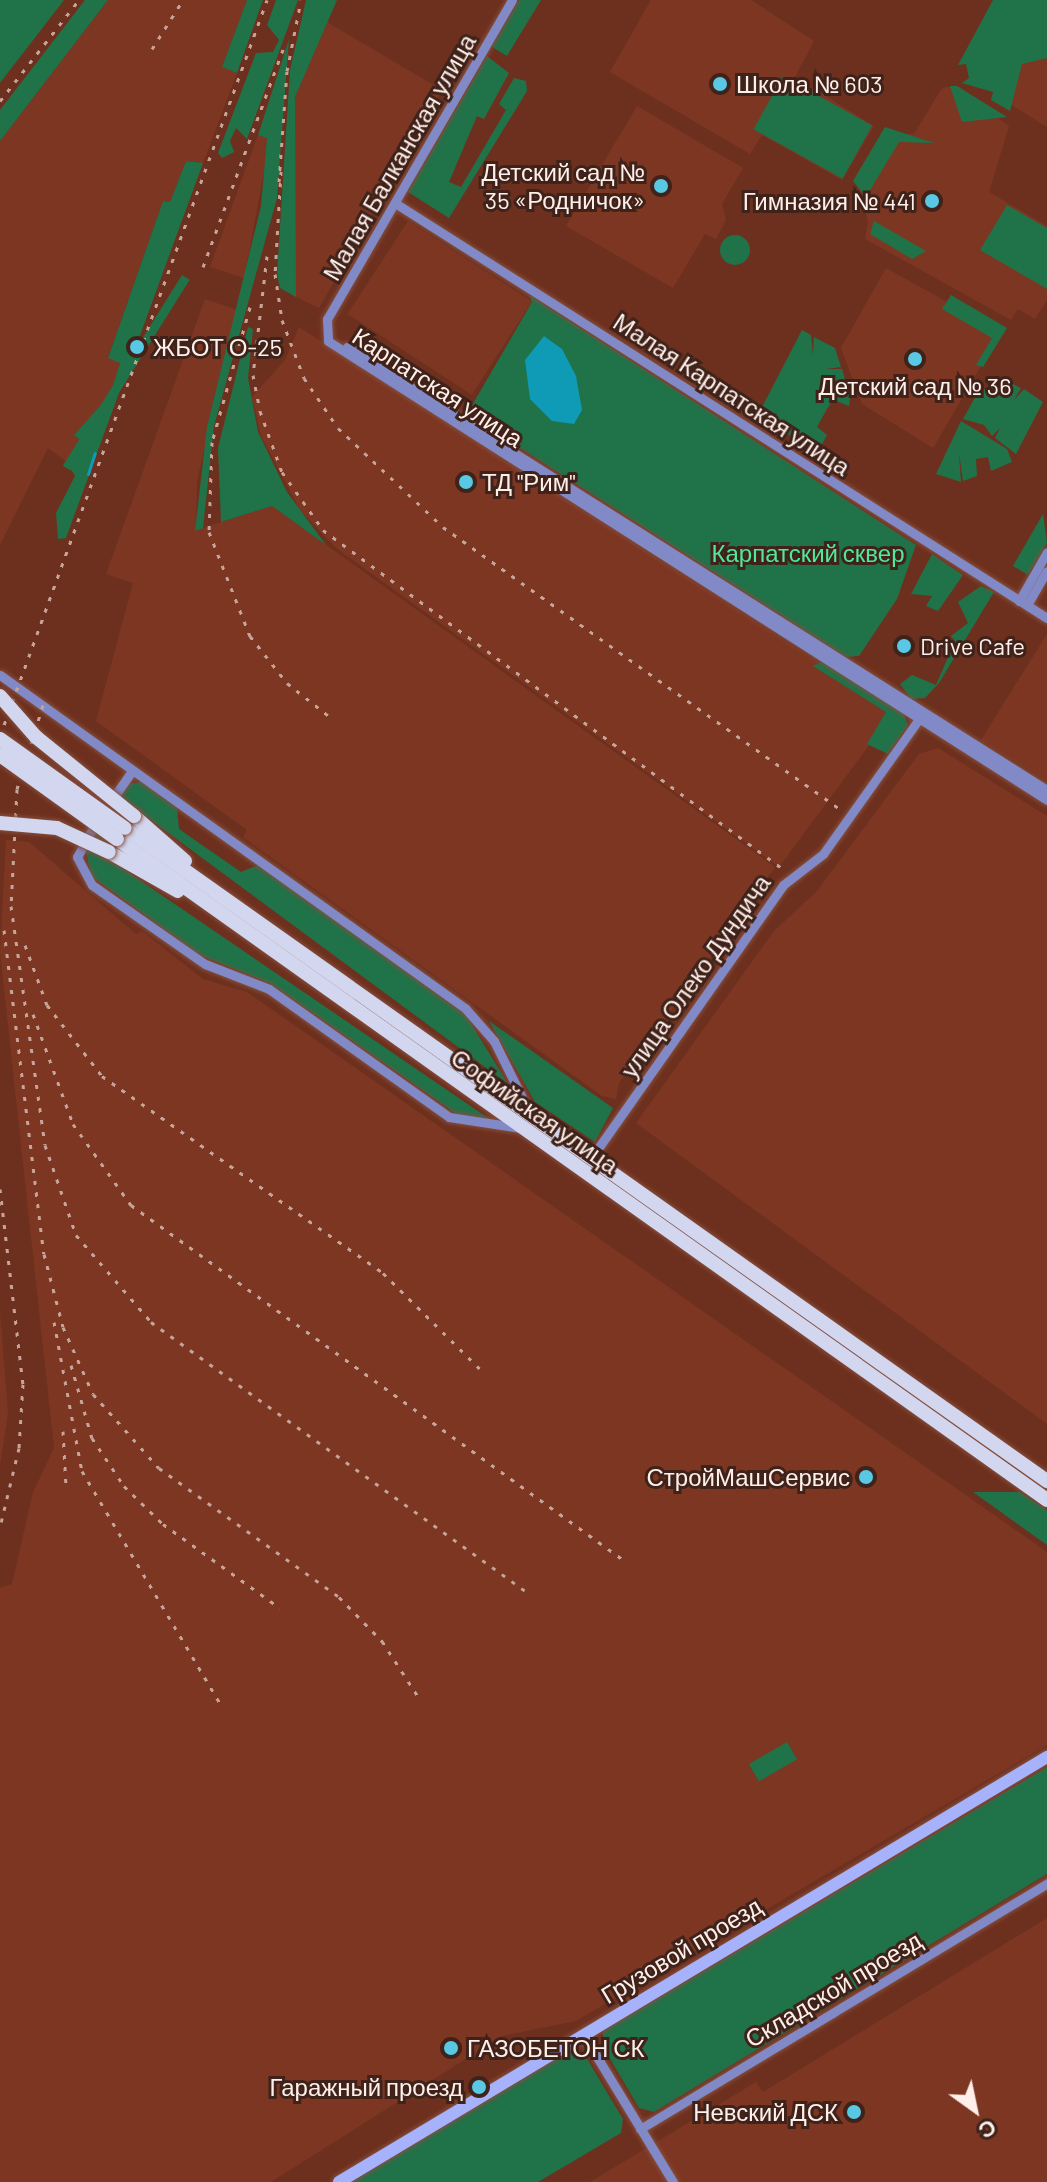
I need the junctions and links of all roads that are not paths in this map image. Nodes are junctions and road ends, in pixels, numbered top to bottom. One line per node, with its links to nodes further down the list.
1 (512, 0): 2 (street, Малая Балканская улица)
2 (395, 203): 3 (street, Малая Балканская улица); 6 (street, Малая Карпатская улица)
3 (327, 335): 10 (street, Карпатская улица)
4 (1047, 552): 6 (street)
5 (1047, 571): 6 (street)
6 (1023, 603): 7 (street, Малая Карпатская улица)
7 (1047, 618)
8 (0, 675): 13 (street)
9 (0, 696): 17 (main road, bridge)
10 (922, 715): 14 (street, Карпатская улица); 15 (street, Карпатская улица); 21 (street, улица Олеко Дундича)
11 (0, 739): 17 (main road, Софийская улица, bridge)
12 (0, 755): 17 (main road, Софийская улица, bridge)
13 (132, 771): 19 (street); 20 (street)
14 (1047, 790)
15 (1047, 800)
16 (0, 823): 18 (main road, bridge)
17 (125, 828): 18 (main road, Софийская улица); 19 (main road, Софийская улица)
18 (204, 902): 20 (main road, Софийская улица)
19 (530, 1114): 21 (main road, Софийская улица)
20 (521, 1128): 23 (main road, Софийская улица)
21 (592, 1157): 22 (main road, Софийская улица)
22 (1047, 1481)
23 (1047, 1500)
24 (1047, 1757): 26 (street, Грузовой проезд)
25 (1047, 1883): 27 (street, Складской проезд)
26 (583, 2034): 27 (street); 28 (street, Грузовой проезд)
27 (640, 2129): 29 (street)
28 (339, 2182)
29 (673, 2182)

